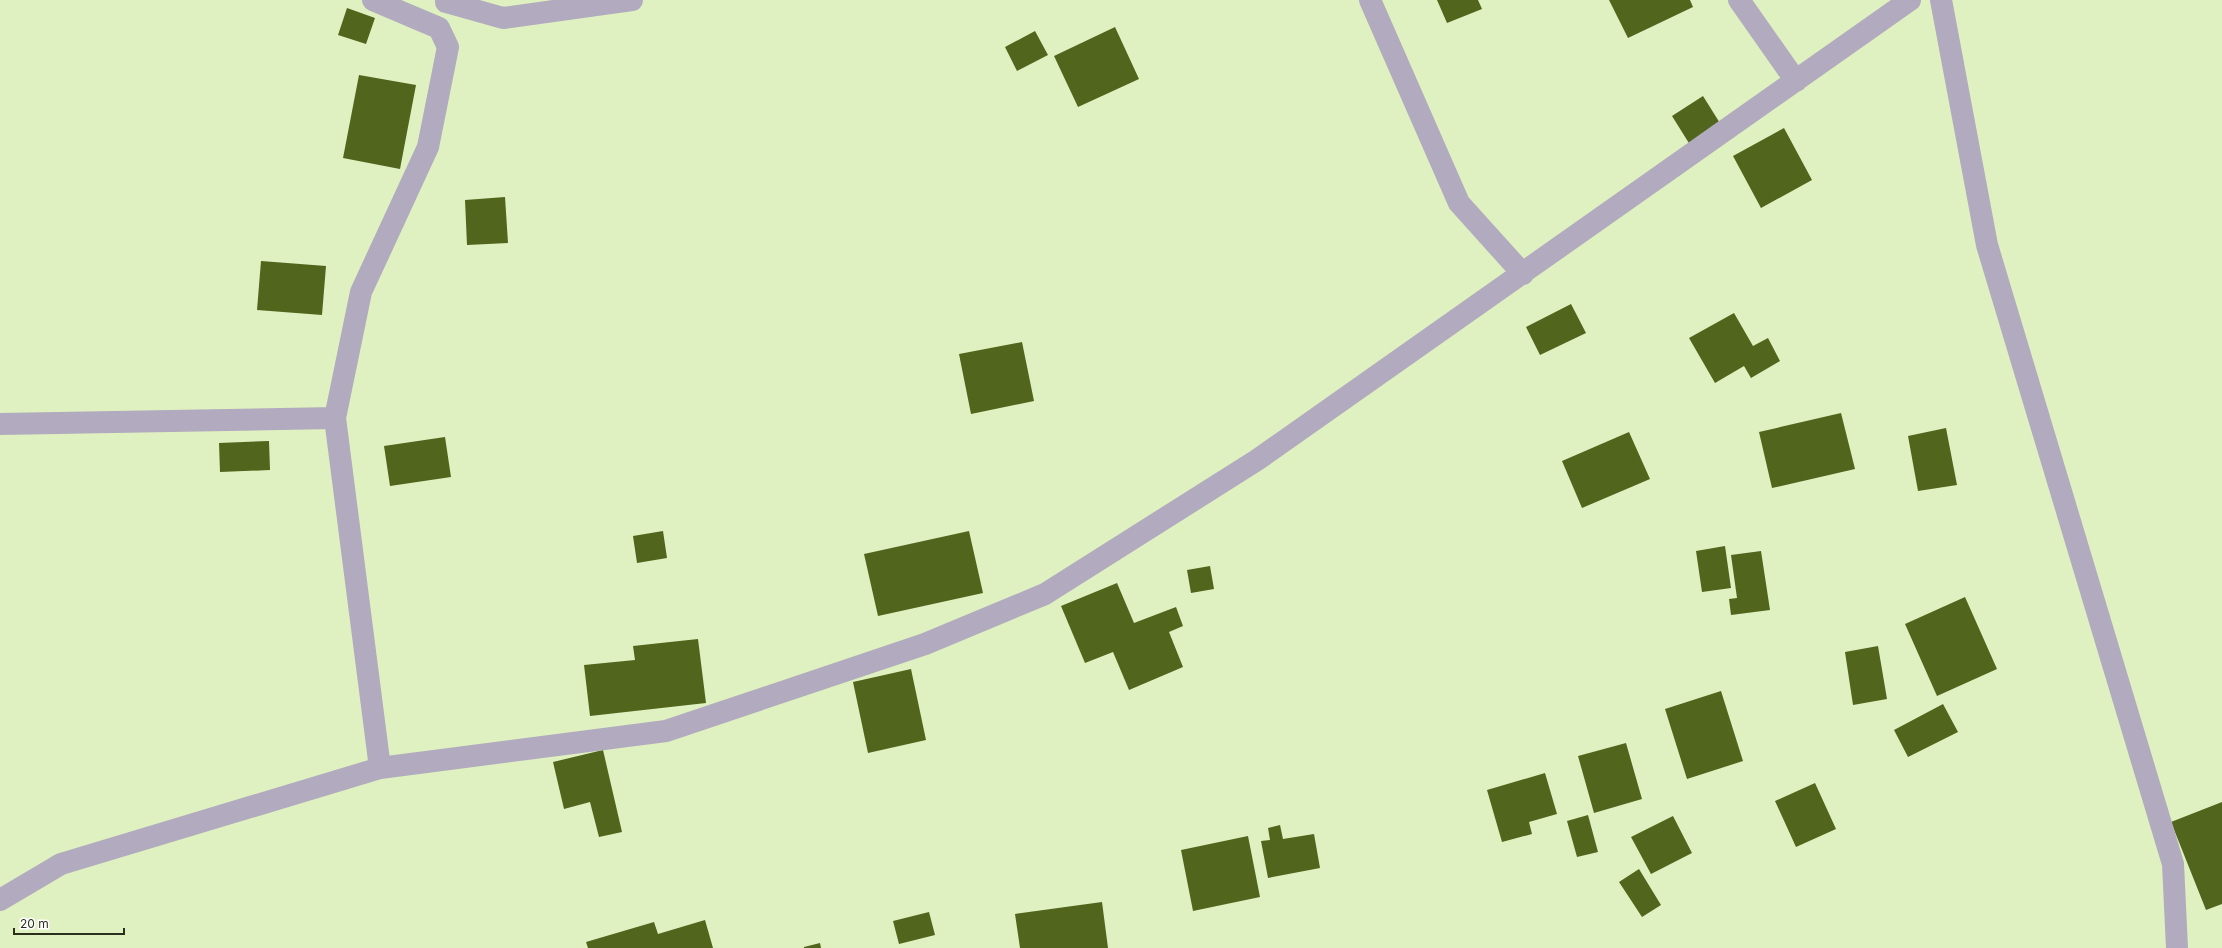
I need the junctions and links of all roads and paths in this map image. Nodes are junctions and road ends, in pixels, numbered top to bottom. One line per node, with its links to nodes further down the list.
1 (373, 0): 8 (street)
2 (632, 0): 7 (street)
3 (1370, 0): 10 (street)
4 (1739, 0): 9 (street)
5 (1910, 0): 9 (street)
6 (1941, 0): 15 (street)
7 (447, 1): 8 (street)
8 (439, 28): 11 (street)
9 (1796, 81): 10 (street)
10 (1524, 274): 13 (street)
11 (335, 418): 12 (street); 13 (street)
12 (0, 424)
13 (380, 768): 14 (street)
14 (0, 900)
15 (2177, 948)

